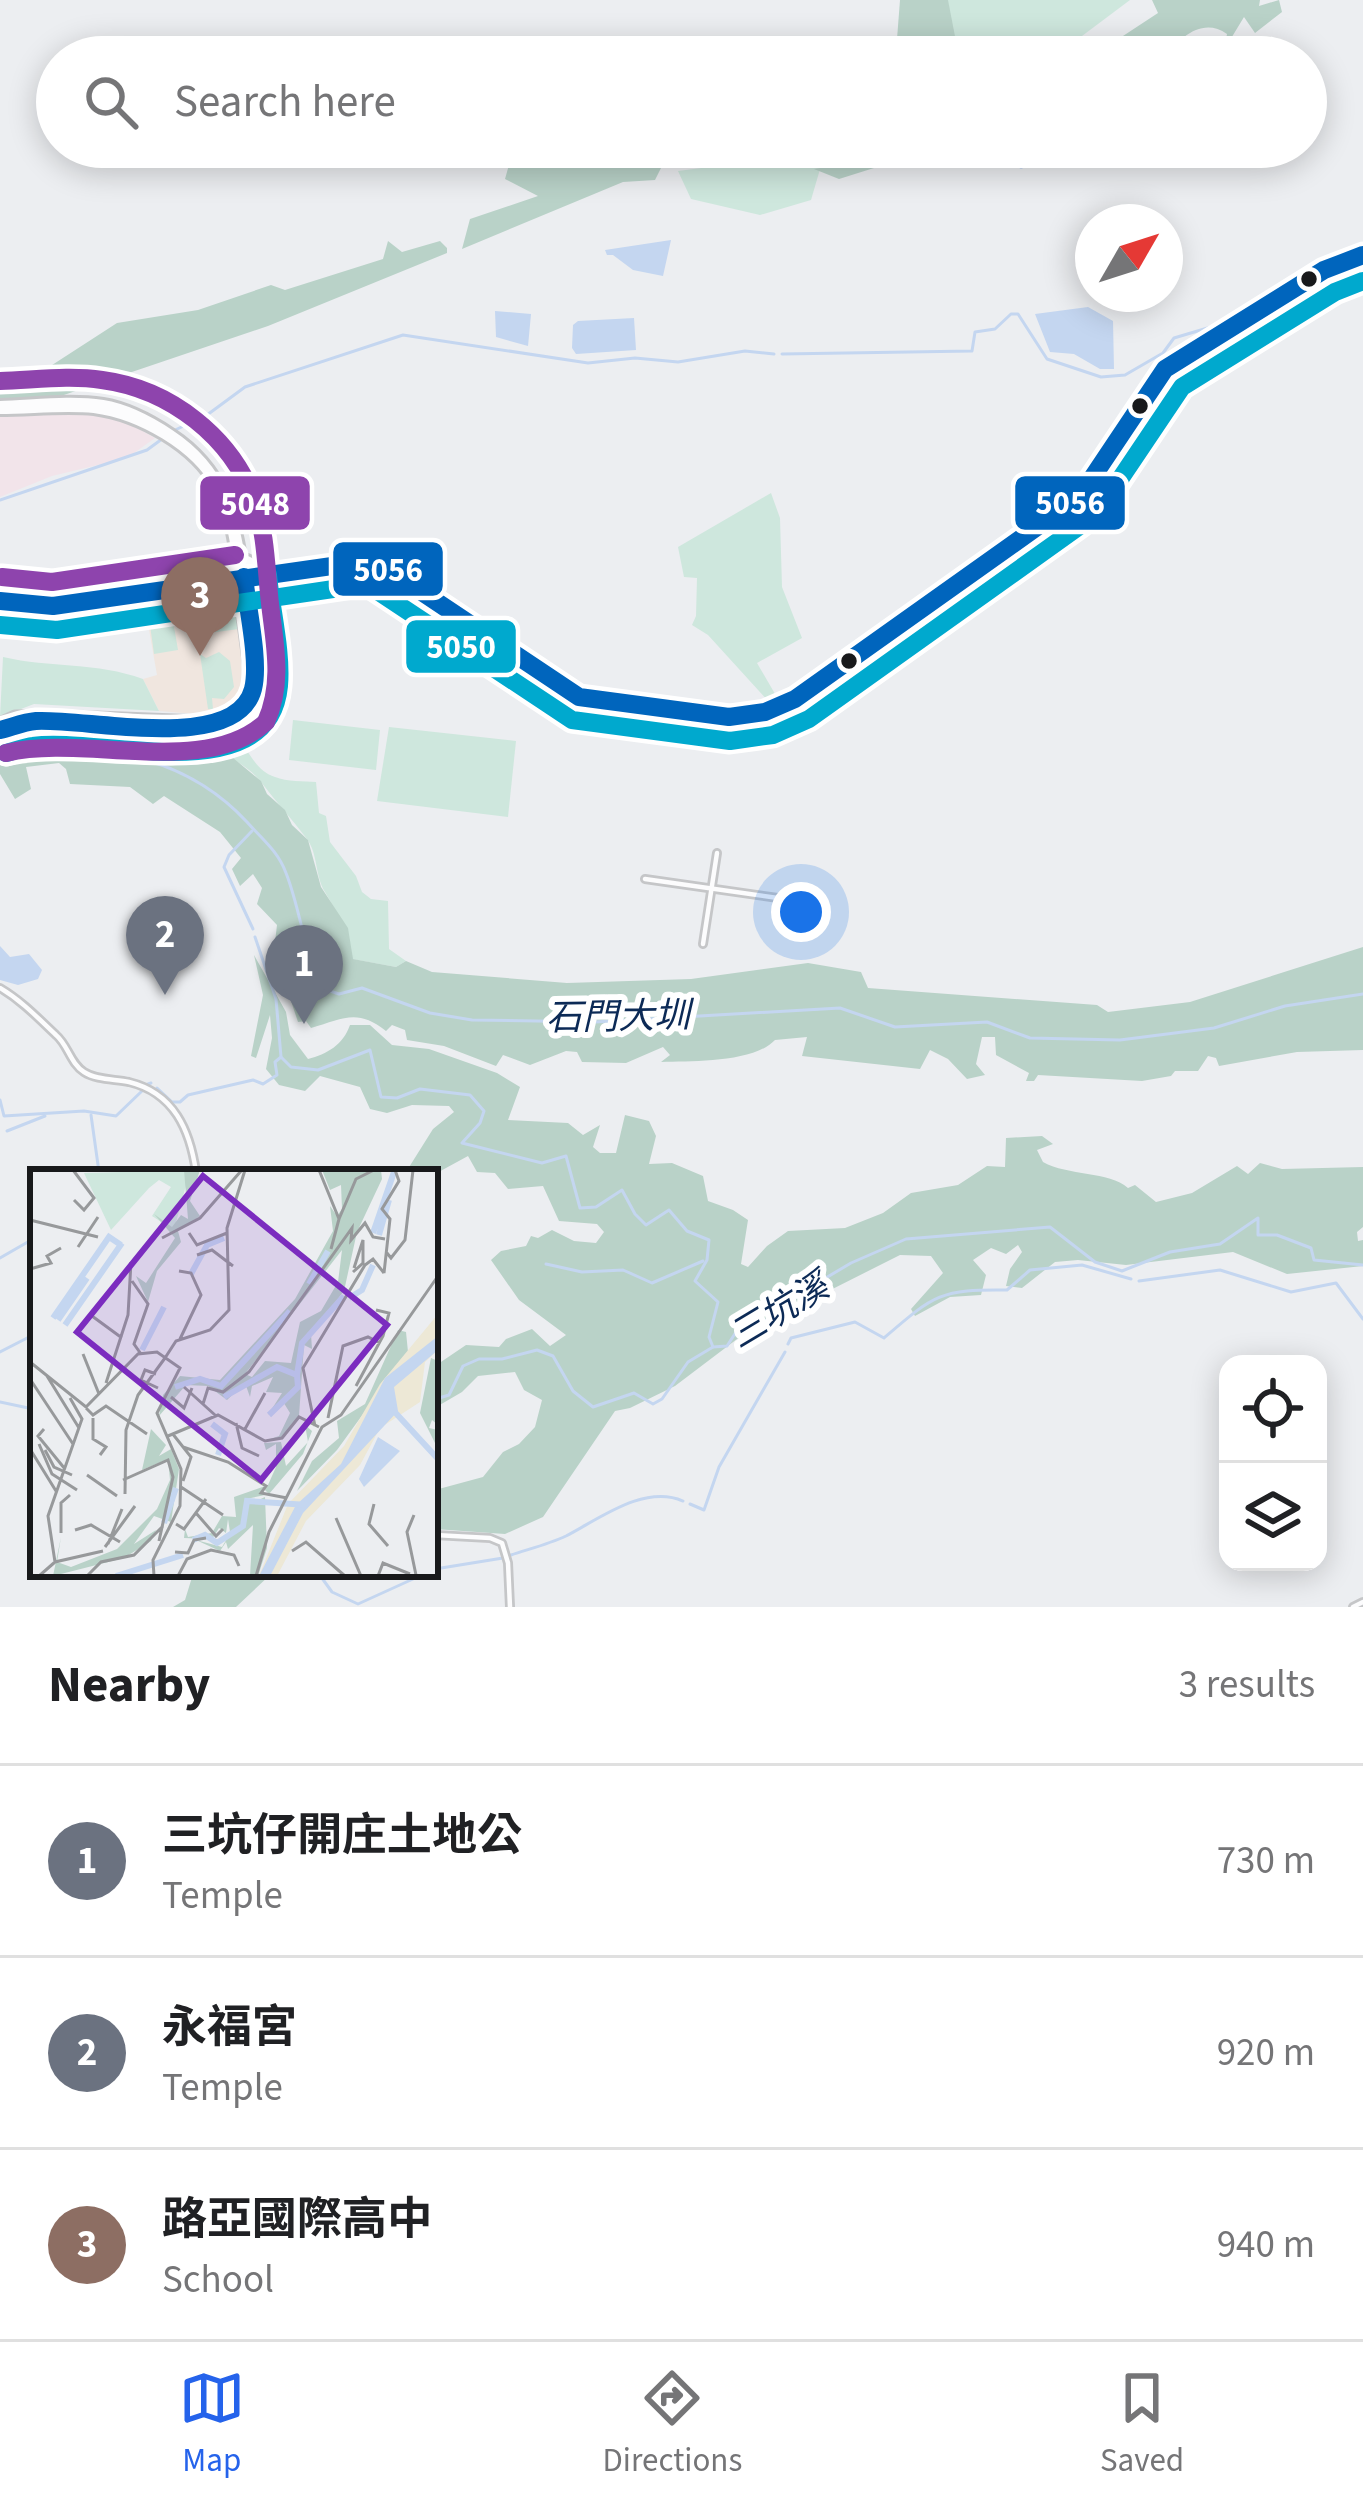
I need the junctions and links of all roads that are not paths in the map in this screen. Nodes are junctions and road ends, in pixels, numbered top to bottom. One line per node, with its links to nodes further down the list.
1 (1363, 255): 4 (main road)
2 (0, 408): 3 (main road)
3 (239, 558): 4 (main road); 5 (main road); 6 (main road)
4 (259, 574): 5 (main road); 7 (main road)
5 (241, 578): 6 (street); 7 (main road)
6 (222, 580): 7 (main road); 8 (street)
7 (242, 595): 9 (main road)
8 (0, 601)
9 (0, 727)
10 (717, 853): 12 (street)
11 (645, 879): 12 (street)
12 (712, 889): 13 (street); 14 (street)
13 (785, 899)
14 (703, 944)
15 (0, 988): 16 (street)
16 (195, 1169)
17 (438, 1535): 19 (street)
18 (1363, 1602): 20 (street)
19 (510, 1607)
20 (1353, 1607)

